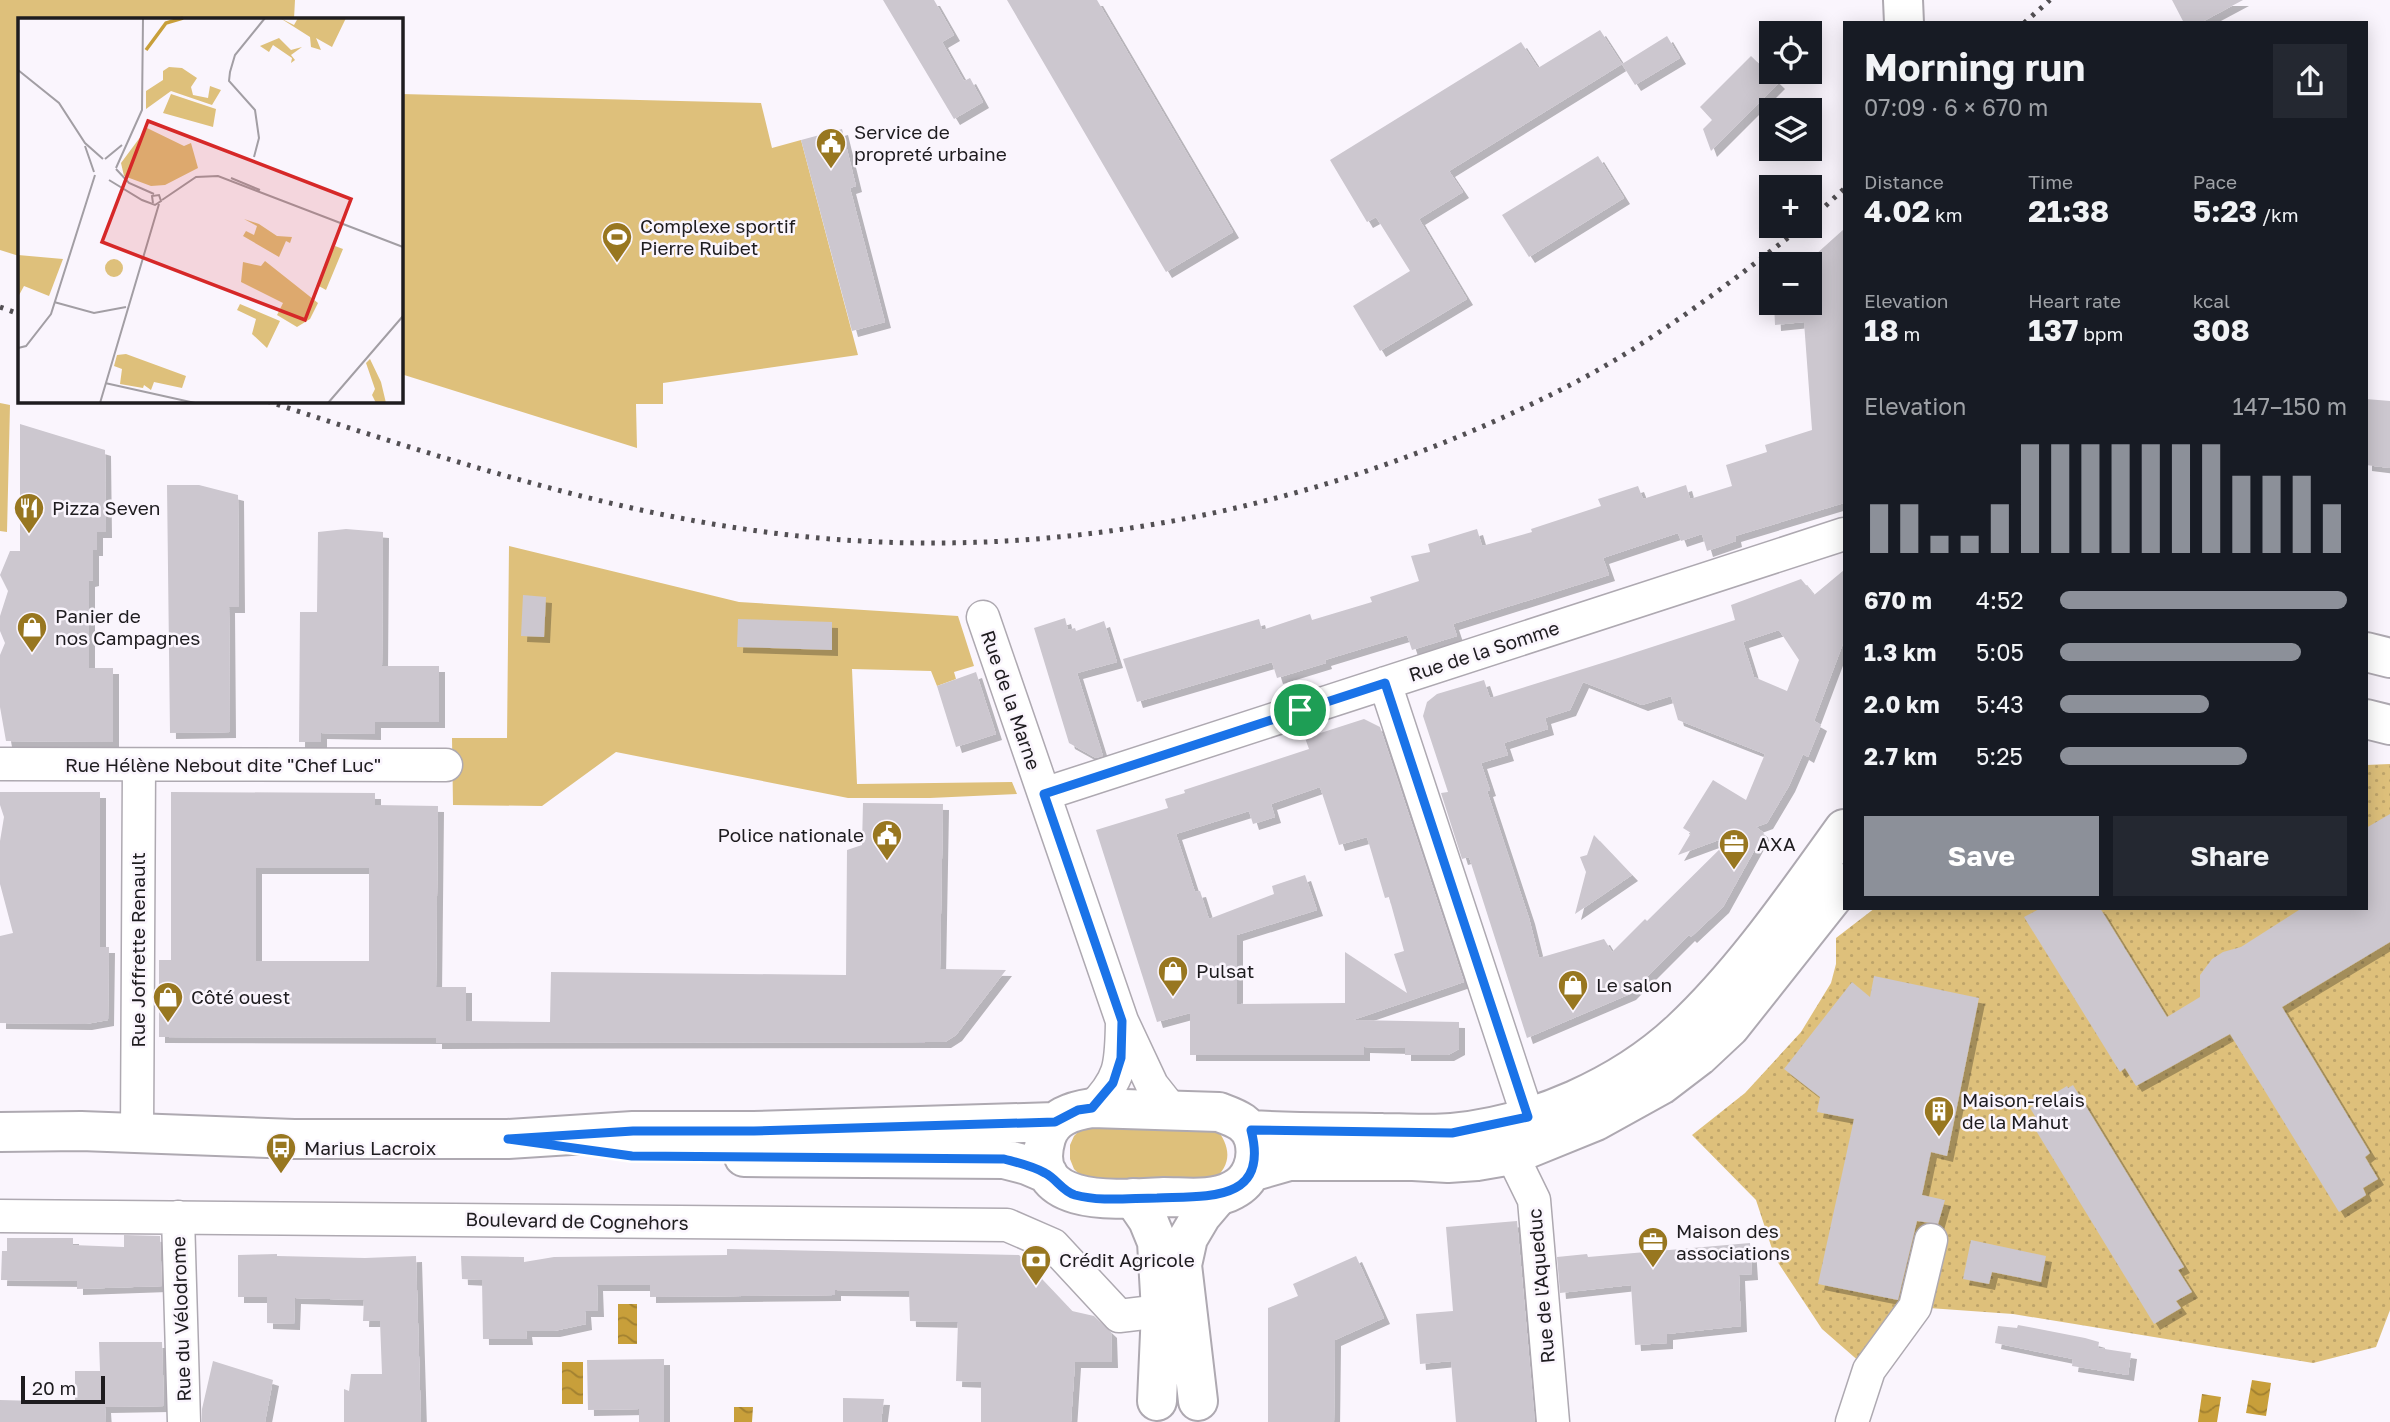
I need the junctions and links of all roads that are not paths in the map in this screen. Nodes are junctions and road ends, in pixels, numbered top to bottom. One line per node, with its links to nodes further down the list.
1 (1903, 0): 2 (main road)
2 (1904, 21)
3 (1843, 534): 7 (street, Rue de la Somme)
4 (983, 617): 13 (street, Rue de la Marne)
5 (2368, 652): 6 (main road)
6 (2390, 658)
7 (1385, 683): 13 (street, Rue de la Somme); 19 (street)
8 (2368, 720): 9 (main road)
9 (2390, 726)
10 (0, 764): 12 (street, Rue Hélène Nebout dite "Chef Luc")
11 (446, 765): 12 (street, Rue Hélène Nebout dite "Chef Luc")
12 (139, 766): 23 (street, Rue Joffrette Renault)
13 (1044, 794): 16 (street, Rue de la Marne)
14 (1843, 830): 19 (main road)
15 (1843, 884): 26 (main road)
16 (1122, 1021): 17 (street, Rue de la Marne); 18 (street, Rue de la Marne)
17 (1092, 1108): 18 (main road); 20 (main road)
18 (1171, 1110): 21 (main road)
19 (1528, 1117): 21 (main road)
20 (1055, 1122): 25 (main road); 29 (main road)
21 (1251, 1130): 28 (main road)
22 (0, 1132): 23 (main road)
23 (137, 1134): 24 (main road)
24 (294, 1139): 25 (main road); 27 (main road)
25 (508, 1139): 29 (main road)
26 (1512, 1155): 28 (main road); 39 (street, Rue de l'Aqueduc)
27 (0, 1158)
28 (1251, 1172): 30 (main road)
29 (1048, 1174): 31 (main road)
30 (1218, 1196): 31 (main road); 37 (main road)
31 (1133, 1198): 35 (main road)
32 (0, 1216): 33 (street, Boulevard de Cognehors)
33 (178, 1217): 35 (street, Boulevard de Cognehors); 38 (street, Rue du Vélodrome)
34 (1931, 1240): 40 (street)
35 (1161, 1311): 36 (main road)
36 (1148, 1411): 37 (main road)
37 (1207, 1411)
38 (184, 1422)
39 (1553, 1422)
40 (1852, 1422)

